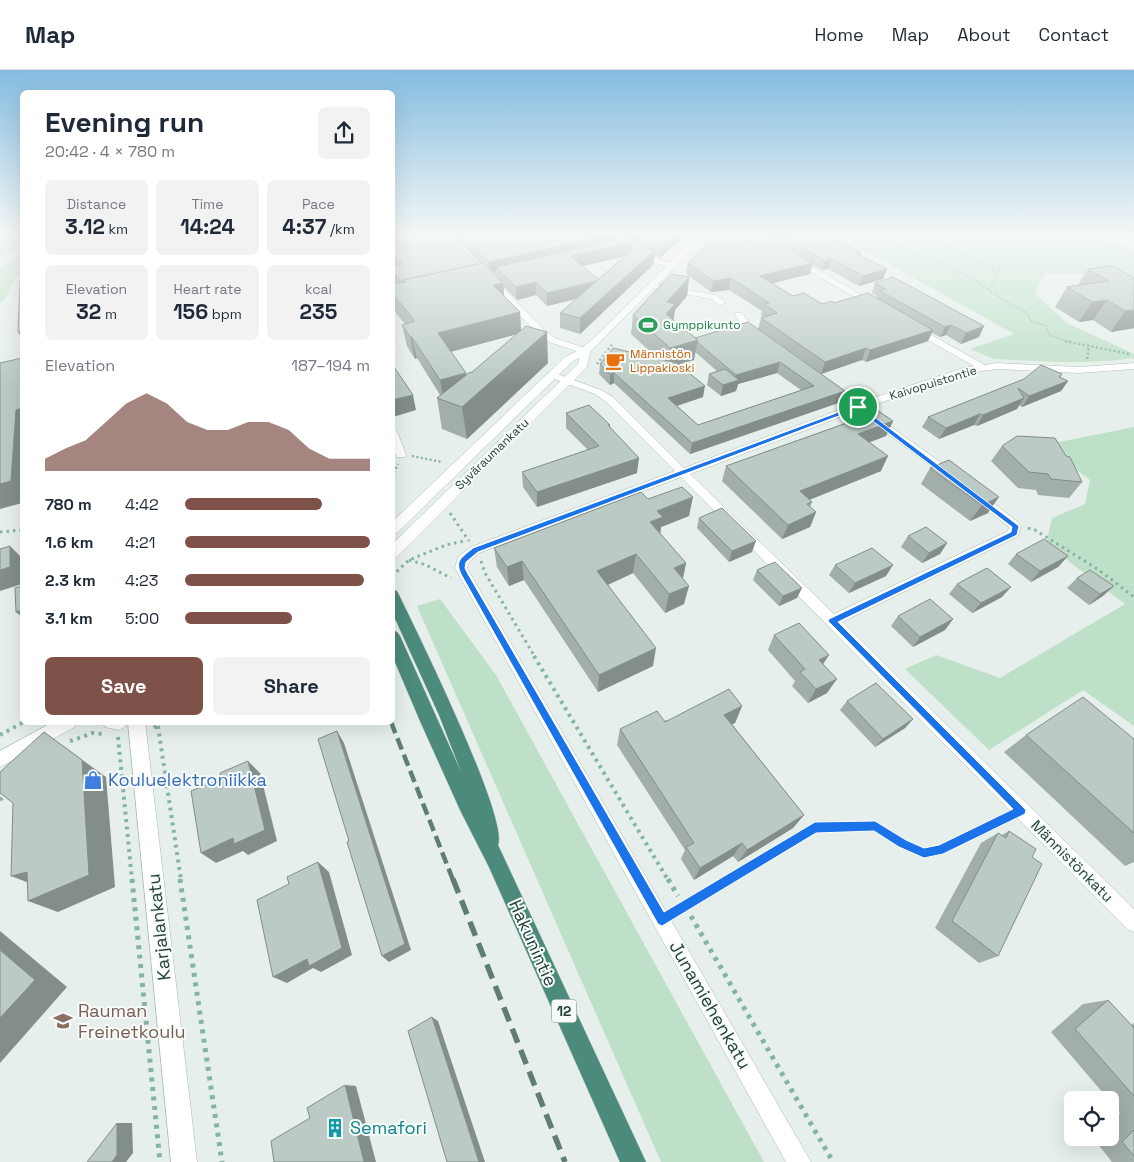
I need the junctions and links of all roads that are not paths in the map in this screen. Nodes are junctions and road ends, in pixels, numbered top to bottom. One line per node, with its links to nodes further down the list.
1 (494, 284): 9 (street)
2 (838, 284): 5 (street)
3 (652, 285): 4 (street); 9 (main road, Syväraumankatu)
4 (722, 303)
5 (885, 311)
6 (739, 315): 8 (street)
7 (911, 326): 11 (street)
8 (765, 341)
9 (585, 351): 12 (main road, Syväraumankatu); 14 (main road, Syväraumankatu)
10 (1134, 366): 11 (street, Kaivopuistontie)
11 (982, 367): 15 (street, Kaivopuistontie)
12 (552, 375): 14 (street, Männistönkatu); 19 (main road, Syväraumankatu)
13 (821, 380): 15 (street)
14 (574, 382): 18 (street, Männistönkatu); 20 (main road, Syväraumankatu)
15 (858, 407): 18 (street, Kaivopuistontie); 23 (street)
16 (395, 439): 17 (street)
17 (401, 455)
18 (682, 473): 21 (street, Kaivopuistontie); 23 (street, Männistönkatu)
19 (395, 527)
20 (395, 550)
21 (469, 555): 30 (street, Junamiehenkatu)
22 (395, 601): 29 (highway, Hakunintie / 12)
23 (832, 621): 31 (street, Männistönkatu)
24 (395, 643): 29 (highway, Hakunintie / 12)
25 (66, 725): 27 (street)
26 (136, 725): 32 (main road, Karjalankatu)
27 (0, 760)
28 (815, 828): 30 (lane)
29 (496, 860): 33 (highway, Hakunintie / 12)
30 (662, 920): 34 (street, Junamiehenkatu)
31 (1134, 922)
32 (184, 1162)
33 (633, 1162)
34 (799, 1162)

